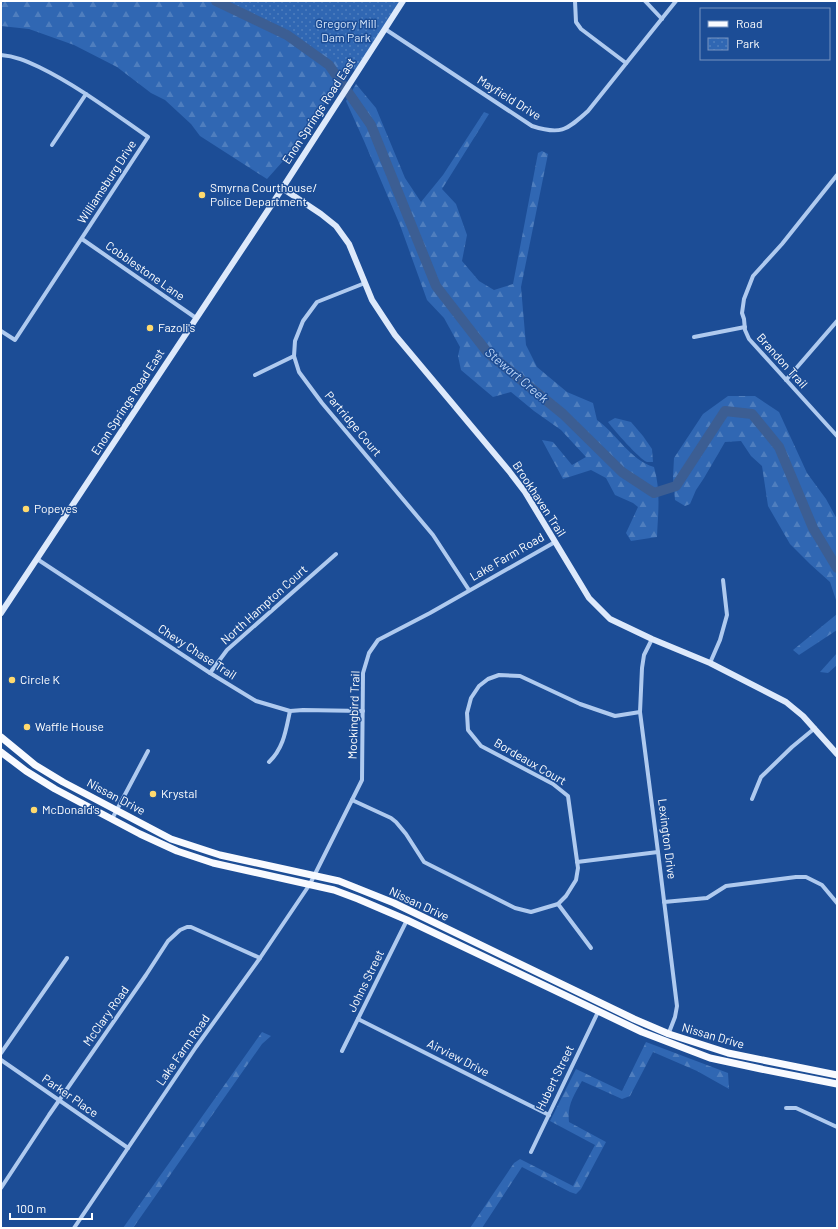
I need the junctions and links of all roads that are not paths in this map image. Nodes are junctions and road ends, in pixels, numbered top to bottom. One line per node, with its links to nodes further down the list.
1 (403, 1): 6 (street, Enon Springs Road East)
2 (575, 1): 8 (street)
3 (645, 1): 5 (street)
4 (676, 1): 5 (street, Mayfield Drive)
5 (662, 19): 8 (street, Mayfield Drive)
6 (385, 29): 8 (street, Mayfield Drive); 12 (street, Enon Springs Road East)
7 (1, 55): 9 (street, Williamsburg Drive)
8 (626, 64)
9 (86, 94): 10 (street); 13 (street, Williamsburg Drive)
10 (52, 145)
11 (837, 175): 17 (street, Brandon Trail)
12 (282, 188): 14 (street, Brookhaven Trail); 15 (street, Enon Springs Road East)
13 (82, 240): 15 (street, Cobblestone Lane); 18 (street, Williamsburg Drive)
14 (365, 283): 20 (street, Partridge Court); 24 (street, Brookhaven Trail)
15 (196, 318): 26 (street, Enon Springs Road East)
16 (837, 320): 22 (street)
17 (745, 327): 19 (street); 22 (street, Brandon Trail)
18 (1, 331)
19 (694, 337)
20 (294, 356): 21 (street); 28 (street, Partridge Court)
21 (255, 375)
22 (786, 380): 23 (street, Brandon Trail)
23 (837, 436)
24 (555, 542): 28 (street, Lake Farm Road); 30 (street, Brookhaven Trail)
25 (336, 554): 32 (street, North Hampton Court)
26 (37, 559): 29 (street, Enon Springs Road East); 32 (street, Chevy Chase Trail)
27 (723, 580): 31 (street)
28 (469, 590): 34 (street, Mockingbird Trail)
29 (1, 613)
30 (652, 639): 31 (street, Brookhaven Trail); 35 (street, Lexington Drive)
31 (710, 663): 36 (street, Brookhaven Trail)
32 (210, 673): 33 (street, Chevy Chase Trail)
33 (290, 711): 34 (street, Chevy Chase Trail); 41 (street)
34 (363, 711): 43 (street, Mockingbird Trail)
35 (640, 712): 46 (street, Lexington Drive); 47 (street, Bordeaux Court)
36 (815, 728): 40 (street, Brookhaven Trail); 42 (street)
37 (1, 737): 44 (main road, Nissan Drive)
38 (148, 751): 44 (street)
39 (1, 752): 45 (main road, Nissan Drive)
40 (837, 754)
41 (269, 762)
42 (752, 799)
43 (352, 800): 48 (street, Mockingbird Trail); 52 (street)
44 (117, 810): 45 (street); 48 (main road, Nissan Drive)
45 (112, 819): 49 (main road, Nissan Drive)
46 (658, 852): 47 (street); 50 (street, Lexington Drive)
47 (577, 862): 52 (street, Bordeaux Court)
48 (314, 876): 49 (street, Mockingbird Trail); 59 (main road, Nissan Drive)
49 (310, 884): 53 (main road, Nissan Drive); 56 (street, Lake Farm Road)
50 (664, 902): 51 (street); 59 (street, Lexington Drive)
51 (837, 903)
52 (558, 904): 54 (street)
53 (407, 920): 57 (main road, Nissan Drive); 58 (street, Johns Street)
54 (591, 948)
55 (67, 958): 62 (street)
56 (260, 958): 66 (street, McClary Road); 70 (street, Lake Farm Road)
57 (598, 1012): 60 (main road, Nissan Drive); 68 (street, Hubert Street)
58 (358, 1019): 61 (street, Johns Street); 68 (street, Airview Drive)
59 (669, 1034): 60 (street, Lexington Drive); 64 (main road, Nissan Drive)
60 (665, 1041): 65 (main road, Nissan Drive)
61 (342, 1051)
62 (1, 1053)
63 (1, 1060): 66 (street, Parker Place)
64 (837, 1075)
65 (837, 1084)
66 (59, 1101): 70 (street, Parker Place); 72 (street, McClary Road)
67 (786, 1108): 69 (street)
68 (549, 1115): 71 (street, Hubert Street)
69 (837, 1127)
70 (128, 1148): 73 (street, Lake Farm Road)
71 (531, 1152)
72 (1, 1188)
73 (74, 1228)

